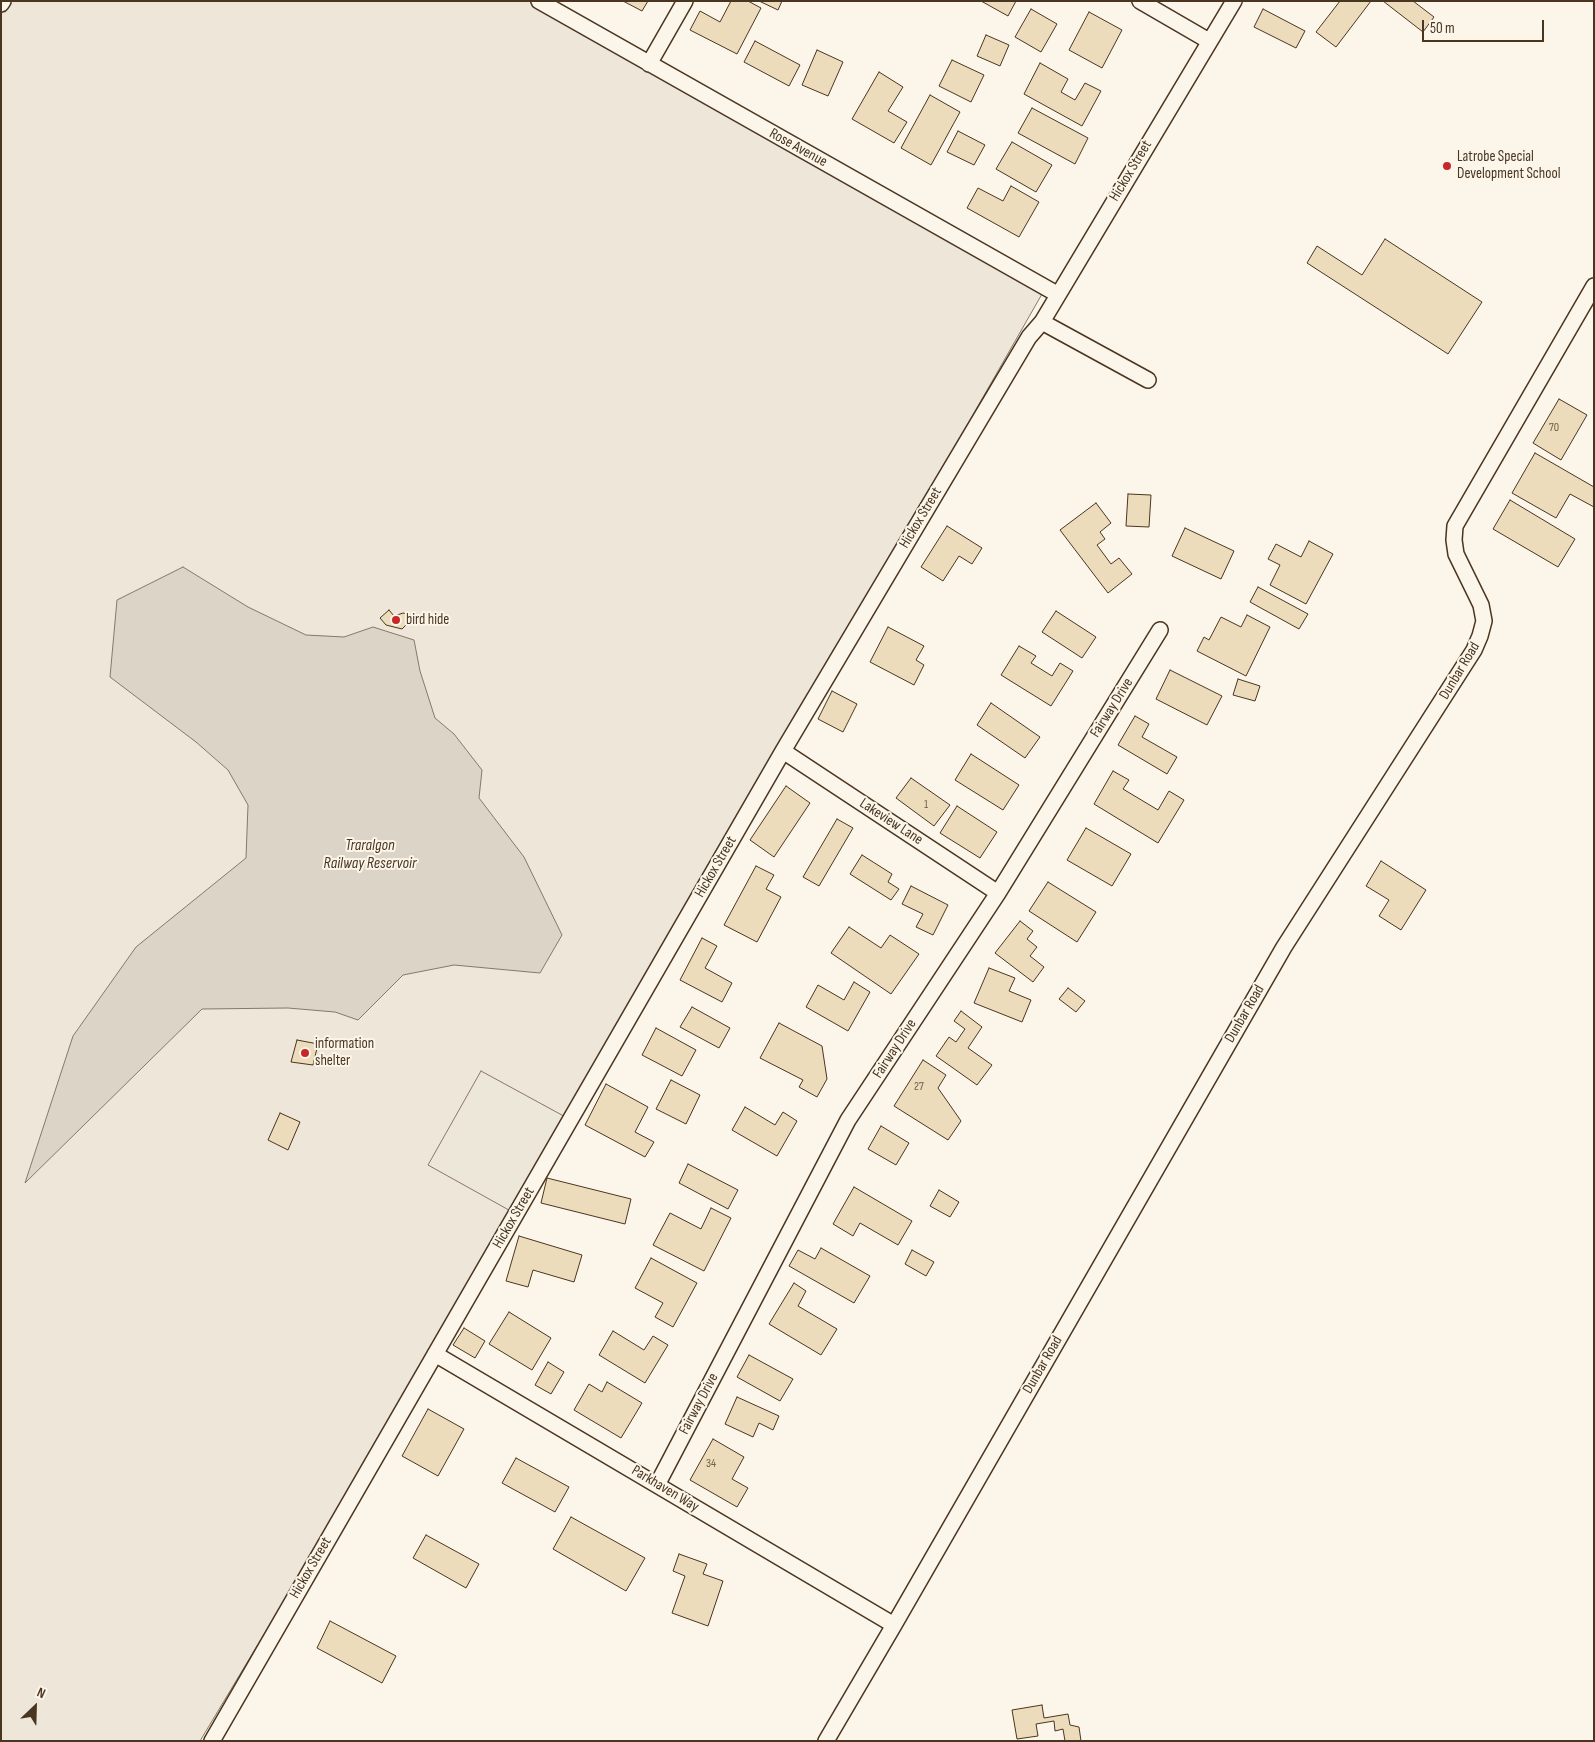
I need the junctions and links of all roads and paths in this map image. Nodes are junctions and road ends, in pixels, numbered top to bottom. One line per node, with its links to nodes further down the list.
1 (3, 1): 6 (street)
2 (539, 1): 8 (street, Rose Avenue)
3 (685, 1): 8 (street)
4 (1140, 1): 7 (street)
5 (1234, 1): 7 (street, Hickox Street)
6 (1, 4)
7 (1209, 41): 10 (street, Hickox Street)
8 (649, 64): 10 (street, Rose Avenue)
9 (1594, 286): 18 (street, Dunbar Road)
10 (1057, 294): 11 (street, Hickox Street)
11 (1042, 322): 12 (street); 14 (street, Hickox Street)
12 (1148, 380)
13 (1160, 630): 15 (street, Fairway Drive)
14 (783, 751): 15 (street, Lakeview Lane); 16 (street, Hickox Street)
15 (998, 893): 17 (street, Fairway Drive)
16 (435, 1354): 17 (street, Parkhaven Way); 19 (street, Hickox Street)
17 (657, 1485): 18 (street, Parkhaven Way)
18 (894, 1625): 20 (street, Dunbar Road)
19 (212, 1741)
20 (826, 1741)

